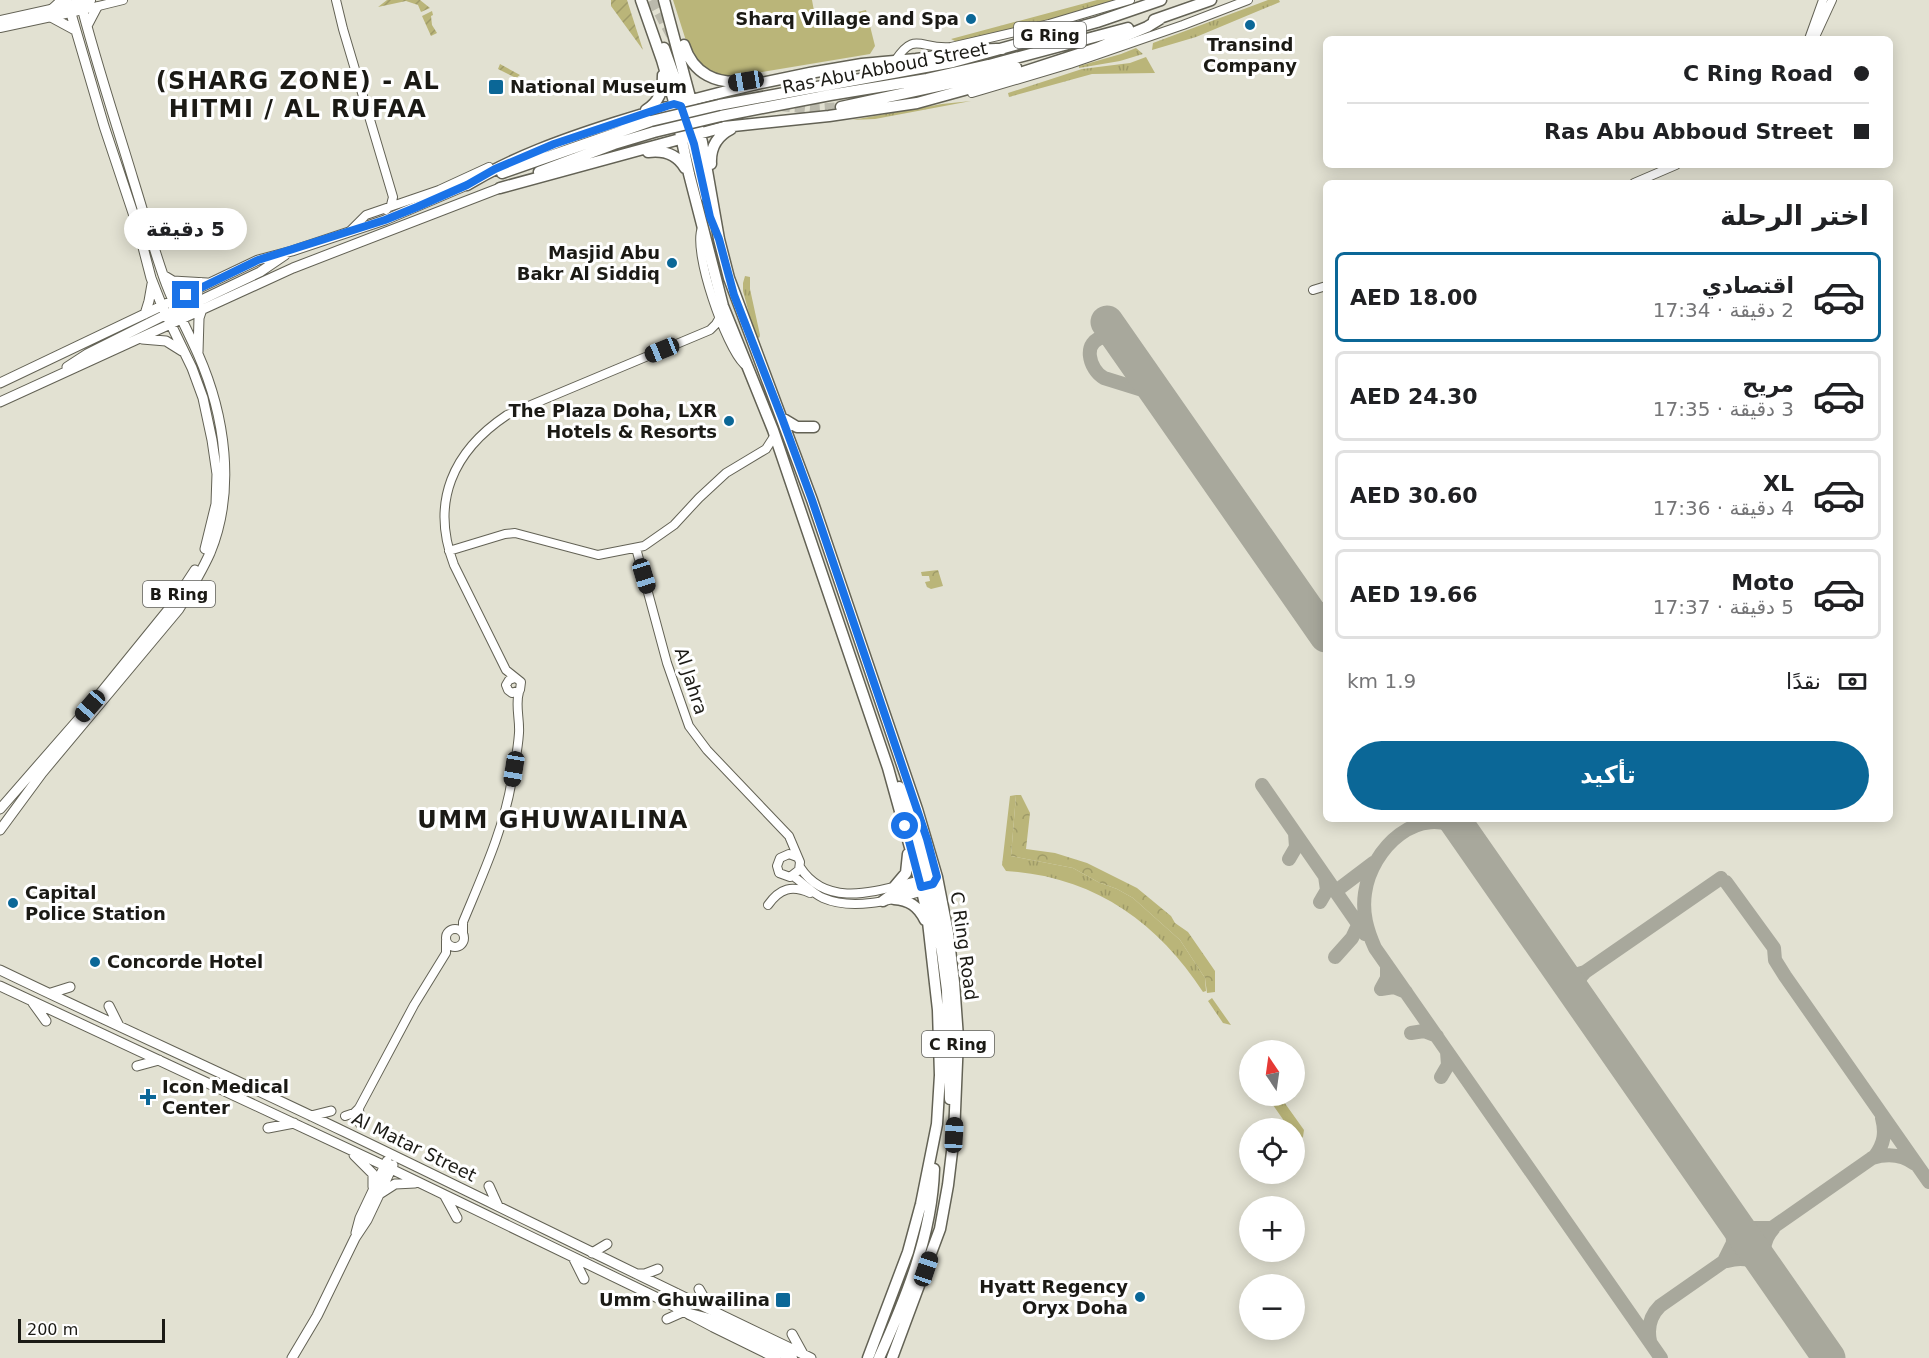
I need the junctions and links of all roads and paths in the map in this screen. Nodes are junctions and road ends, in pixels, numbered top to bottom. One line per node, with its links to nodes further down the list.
1 (123, 0): 12 (street)
2 (336, 0): 46 (street)
3 (640, 0): 15 (highway, C Ring)
4 (664, 0): 19 (highway, C Ring)
5 (1130, 0): 28 (street)
6 (1146, 0): 18 (highway)
7 (1161, 0): 18 (highway, Ras Abu Abboud Street / G Ring)
8 (1211, 0): 16 (highway, Ras Abu Abboud Street)
9 (1248, 0): 31 (street)
10 (1834, 0): 25 (street)
11 (1823, 1): 24 (street)
12 (94, 4): 13 (street); 20 (main road)
13 (73, 5): 14 (main road); 14 (street); 20 (main road); 22 (main road); 32 (main road)
14 (51, 13): 17 (street); 21 (street); 22 (main road)
15 (648, 19): 27 (highway, C Ring); 30 (highway)
16 (1160, 19): 23 (highway); 36 (highway, Ras Abu Abboud Street, bridge)
17 (0, 20)
18 (1097, 22): 26 (highway, Ras Abu Abboud Street / G Ring)
19 (672, 23): 29 (highway); 30 (highway, C Ring)
20 (87, 26): 32 (main road)
21 (0, 28)
22 (75, 30): 54 (main road)
23 (1137, 31): 31 (highway); 33 (highway)
24 (1812, 36)
25 (1813, 36)
26 (1002, 49): 28 (highway); 36 (highway, Ras Abu Abboud Street, bridge)
27 (662, 60): 30 (highway, C Ring); 34 (highway)
28 (895, 61): 29 (highway)
29 (838, 68): 30 (highway)
30 (683, 102): 34 (highway); 37 (highway, C Ring Road / C Ring); 37 (highway, C Ring Road / C Ring)
31 (917, 103): 35 (highway)
32 (110, 106): 53 (main road)
33 (841, 107)
34 (635, 116): 38 (highway)
35 (756, 123): 37 (highway); 44 (highway)
36 (653, 126): 43 (highway, Ras Abu Abboud Street); 45 (highway, Ras Abu Abboud Street)
37 (691, 135): 39 (highway); 41 (highway, C Ring Road / C Ring); 44 (highway, C Ring Road / C Ring); 51 (highway)
38 (547, 147): 43 (highway); 47 (street)
39 (577, 167): 41 (highway); 45 (highway)
40 (1669, 168): 42 (street)
41 (689, 174): 49 (highway, C Ring Road / C Ring)
42 (1641, 180)
43 (467, 185): 50 (main road, Ras Abu Abboud Street)
44 (710, 185): 51 (highway, C Ring Road / C Ring)
45 (500, 188): 60 (main road, Ras Abu Abboud Street)
46 (393, 197): 47 (street); 48 (street)
47 (406, 203): 48 (street)
48 (386, 210): 50 (street)
49 (702, 228): 63 (street, C Ring Road); 70 (highway, C Ring Road / C Ring)
50 (351, 230): 52 (main road, Ras Abu Abboud Street)
51 (719, 239): 76 (highway, C Ring Road / C Ring)
52 (288, 252): 55 (main road, Ras Abu Abboud Street); 62 (main road)
53 (163, 275): 55 (main road); 58 (main road)
54 (151, 278): 59 (main road); 61 (main road)
55 (212, 283): 58 (main road, Ras Abu Abboud Street)
56 (1323, 287): 57 (street)
57 (1313, 290)
58 (173, 301): 59 (main road, Ras Abu Abboud Street); 62 (main road, B Ring); 64 (main road)
59 (162, 306): 61 (main road, Ras Abu Abboud Street); 64 (main road, B Ring)
60 (202, 309): 62 (main road, Ras Abu Abboud Street); 68 (main road)
61 (145, 314): 71 (main road, Ras Abu Abboud Street)
62 (179, 315): 64 (main road, Ras Abu Abboud Street); 68 (main road, B Ring)
63 (720, 317): 65 (street); 66 (street, C Ring Road)
64 (168, 320): 67 (main road, Ras Abu Abboud Street); 69 (main road, B Ring); 72 (main road)
65 (710, 330): 66 (street); 82 (street)
66 (725, 333): 70 (street, C Ring Road)
67 (137, 340): 69 (main road); 72 (main road, Ras Abu Abboud Street)
68 (198, 353): 87 (main road, B Ring)
69 (187, 355): 86 (main road, B Ring)
70 (746, 365): 78 (highway, C Ring Road / C Ring)
71 (33, 367): 73 (main road, Ras Abu Abboud Street); 74 (main road)
72 (50, 379): 75 (main road, Ras Abu Abboud Street)
73 (0, 383)
74 (0, 390)
75 (0, 402)
76 (782, 418): 77 (highway); 95 (highway, C Ring Road / C Ring)
77 (814, 427)
78 (775, 435): 79 (street); 80 (highway, C Ring Road / C Ring)
79 (766, 449): 80 (street); 81 (street)
80 (781, 453): 85 (highway, C Ring Road / C Ring)
81 (636, 548): 82 (street); 88 (street, Al Jahra)
82 (449, 551): 83 (street)
83 (511, 680): 84 (street); 84 (street)
84 (516, 692): 100 (street)
85 (888, 768): 90 (highway, C Ring Road / C Ring); 95 (highway)
86 (0, 809)
87 (0, 829): 89 (main road)
88 (780, 829): 91 (street); 92 (street, Al Jahra)
89 (3, 840)
90 (909, 842): 95 (highway, C Ring Road / C Ring); 96 (highway)
91 (785, 854): 92 (street); 94 (street)
92 (797, 857): 93 (street)
93 (800, 867): 94 (street); 96 (street)
94 (793, 876): 97 (street)
95 (929, 885): 96 (street); 98 (highway); 102 (highway, C Ring Road / C Ring); 148 (highway, C Ring Road / C Ring)
96 (896, 886)
97 (816, 894): 98 (street); 99 (street)
98 (888, 900): 102 (highway)
99 (768, 905)
100 (463, 922): 101 (street); 103 (street)
101 (455, 929): 103 (street); 104 (street)
102 (930, 932): 126 (highway, C Ring Road / C Ring)
103 (464, 933): 105 (street)
104 (446, 941): 105 (street); 106 (street)
105 (457, 947): 106 (street)
106 (446, 953): 119 (street)
107 (0, 970): 110 (main road, Al Matar Street)
108 (0, 977): 110 (main road)
109 (0, 986): 113 (main road, Al Matar Street)
110 (33, 986): 112 (main road, Al Matar Street)
111 (70, 987): 112 (main road)
112 (51, 993): 116 (main road, Al Matar Street)
113 (31, 1001): 115 (main road); 117 (main road, Al Matar Street)
114 (109, 1005): 116 (main road)
115 (46, 1021)
116 (119, 1026): 121 (main road, Al Matar Street)
117 (159, 1060): 118 (main road); 123 (main road, Al Matar Street)
118 (137, 1066)
119 (359, 1108): 122 (street); 124 (street)
120 (331, 1111): 121 (main road)
121 (311, 1116): 128 (main road, Al Matar Street)
122 (345, 1116)
123 (294, 1123): 125 (main road); 127 (main road, Al Matar Street)
124 (360, 1124)
125 (268, 1128)
126 (934, 1142): 146 (highway, C Ring Road / C Ring); 155 (highway)
127 (342, 1146): 128 (main road, Al Matar Street); 131 (main road)
128 (391, 1162): 129 (main road, Al Matar Street); 131 (main road); 133 (main road, Al Matar Street)
129 (418, 1183): 131 (main road); 132 (main road, Al Matar Street)
130 (489, 1186): 133 (main road)
131 (375, 1193): 147 (main road)
132 (445, 1196): 134 (main road); 137 (main road, Al Matar Street)
133 (496, 1205): 136 (main road, Al Matar Street)
134 (458, 1218)
135 (607, 1244): 136 (main road)
136 (592, 1253): 139 (main road, Al Matar Street)
137 (574, 1259): 140 (main road); 143 (main road, Al Matar Street)
138 (658, 1269): 139 (main road)
139 (633, 1274): 142 (main road, Al Matar Street)
140 (584, 1279)
141 (699, 1289): 142 (main road)
142 (711, 1310): 149 (main road, Al Matar Street)
143 (687, 1312): 144 (main road); 149 (highway); 152 (main road, Al Matar Street)
144 (667, 1319)
145 (792, 1334): 149 (main road)
146 (877, 1337): 153 (highway); 154 (highway, C Ring Road / C Ring)
147 (302, 1342): 150 (main road); 151 (main road)
148 (893, 1356)
149 (802, 1357)
150 (285, 1358)
151 (292, 1358)
152 (776, 1358)
153 (859, 1358)
154 (868, 1358)
155 (879, 1358)

